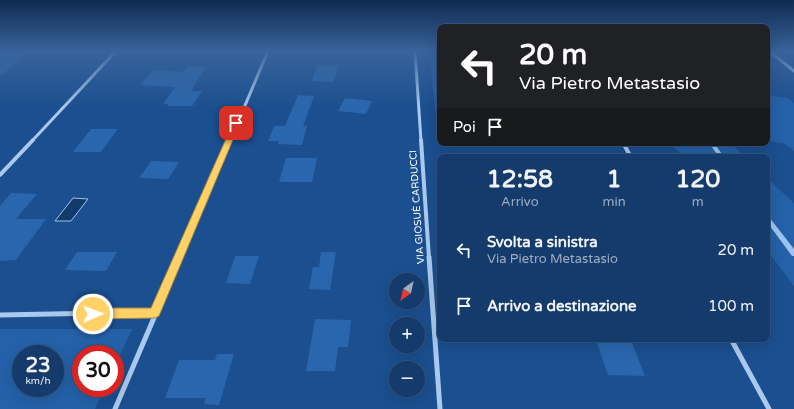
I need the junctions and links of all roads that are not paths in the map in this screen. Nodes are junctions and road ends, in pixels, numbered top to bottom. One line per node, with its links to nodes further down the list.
1 (98, 70): 4 (street)
2 (260, 70): 5 (street)
3 (416, 70): 9 (street, VIA GIOSUÈ CARDUCCI)
4 (0, 175)
5 (155, 312): 6 (street); 8 (street)
6 (0, 315)
7 (733, 342): 10 (street)
8 (115, 409)
9 (440, 409)
10 (769, 409)

